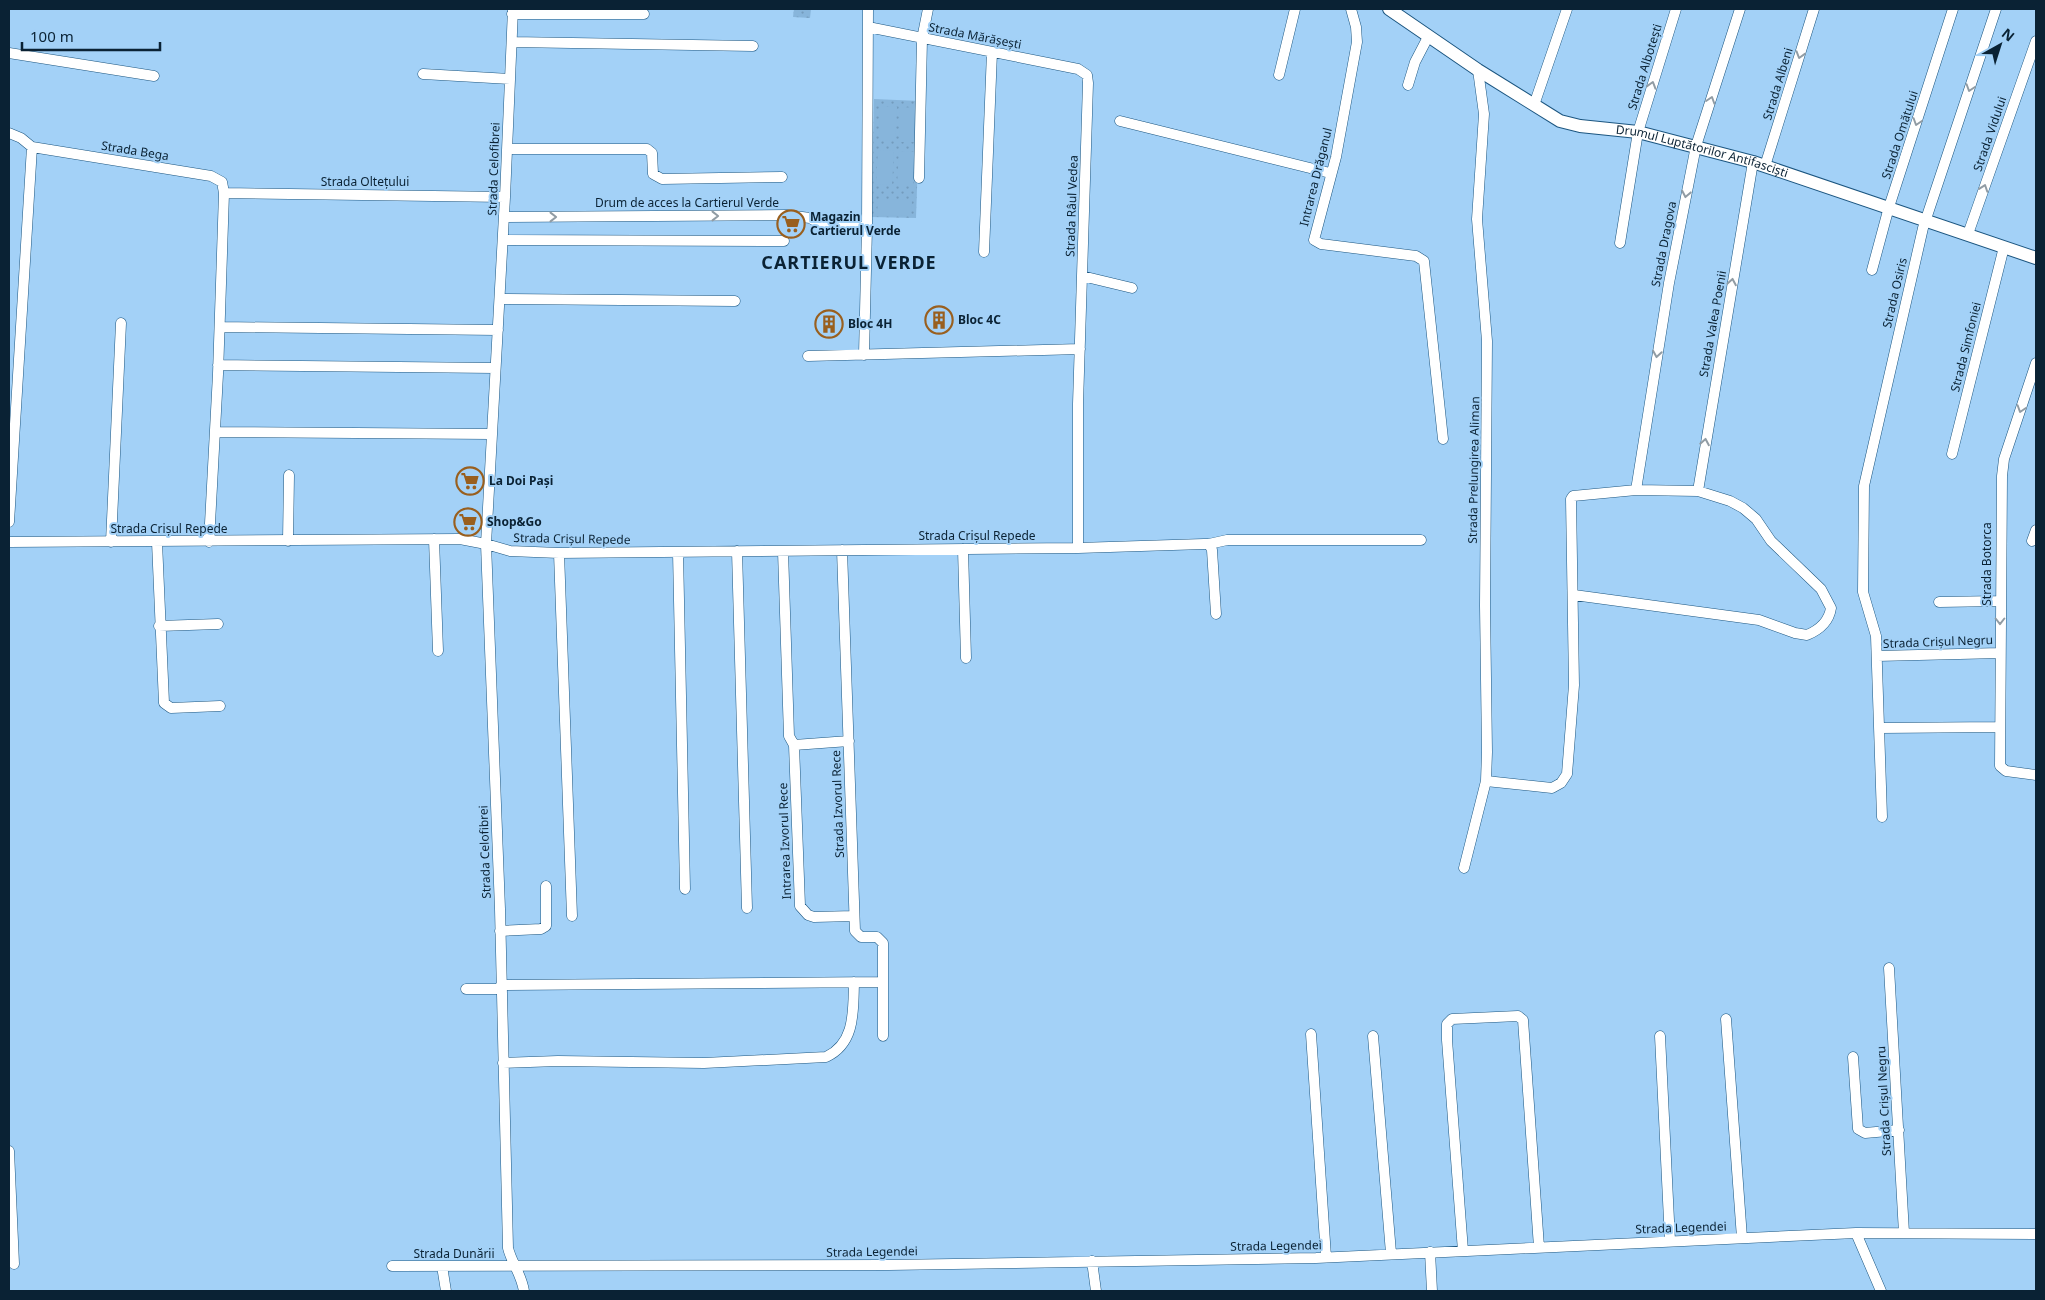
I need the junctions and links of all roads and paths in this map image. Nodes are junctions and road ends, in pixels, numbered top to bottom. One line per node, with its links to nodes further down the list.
1 (868, 9): 14 (street)
2 (928, 9): 16 (street)
3 (1295, 9): 25 (street)
4 (1351, 9): 37 (street, Intrarea Drăganul)
5 (1389, 9): 15 (street, Drumul Luptătorilor Antifasciști)
6 (1567, 9): 29 (street)
7 (1676, 9): 31 (street, Strada Albotești, one-way to 7)
8 (1740, 9): 33 (street, Strada Dragova, one-way to 8)
9 (1814, 9): 36 (street, Strada Albeni, one-way to 36)
10 (1953, 9): 42 (street, Strada Omătului, one-way to 42)
11 (1996, 9): 44 (street, Strada Osiris, one-way to 44)
12 (512, 11): 13 (street); 18 (street, Strada Celofibrei)
13 (644, 14)
14 (868, 27): 16 (street, Strada Mărășești); 45 (street)
15 (1428, 37): 23 (street, Drumul Luptătorilor Antifasciști); 28 (street)
16 (922, 39): 20 (street, Strada Mărășești); 39 (street)
17 (2036, 41): 46 (street, Strada Vidului, one-way to 17)
18 (512, 42): 19 (street); 27 (street, Strada Celofibrei)
19 (753, 46)
20 (992, 52): 22 (street, Strada Mărășești); 51 (street)
21 (9, 53): 26 (street)
22 (1078, 69): 54 (street, Strada Râul Vedea)
23 (1478, 70): 29 (street, Drumul Luptătorilor Antifasciști); 110 (street, Strada Prelungirea Aliman)
24 (423, 74): 27 (street)
25 (1279, 75)
26 (154, 76)
27 (510, 79): 35 (street, Strada Celofibrei)
28 (1408, 85)
29 (1534, 105): 31 (street, Drumul Luptătorilor Antifasciști)
30 (1120, 121): 37 (street)
31 (1638, 132): 33 (street, Drumul Luptătorilor Antifasciști); 49 (street, Strada Albotești)
32 (9, 133): 34 (street)
33 (1696, 146): 36 (street, Drumul Luptătorilor Antifasciști); 72 (street, Strada Dragova, one-way to 72)
34 (32, 147): 40 (street, Strada Bega); 74 (street)
35 (507, 149): 38 (street); 41 (street, Strada Celofibrei)
36 (1759, 164): 42 (street, Drumul Luptătorilor Antifasciști); 73 (street, Strada Valea Poenii, one-way to 36)
37 (1330, 173): 69 (street, Intrarea Drăganul)
38 (782, 177)
39 (919, 178)
40 (224, 193): 41 (street, Strada Oltețului); 59 (street)
41 (505, 197): 43 (street, Strada Celofibrei)
42 (1889, 208): 44 (street, Drumul Luptătorilor Antifasciști); 53 (street, Strada Omătului)
43 (504, 217): 45 (street, Drum de acces la Cartierul Verde, one-way to 45); 47 (street, Strada Celofibrei)
44 (1926, 220): 46 (street, Drumul Luptătorilor Antifasciști); 93 (street, Strada Osiris)
45 (867, 227): 62 (street)
46 (1968, 234): 50 (street, Drumul Luptătorilor Antifasciști)
47 (503, 240): 48 (street); 56 (street, Strada Celofibrei)
48 (784, 242)
49 (1620, 243)
50 (2004, 247): 52 (street, Drumul Luptătorilor Antifasciști); 70 (street, Strada Simfoniei)
51 (984, 252)
52 (2036, 258)
53 (1872, 270)
54 (1082, 276): 55 (street); 61 (street, Strada Râul Vedea)
55 (1132, 288)
56 (500, 299): 57 (street); 60 (street, Strada Celofibrei)
57 (735, 301)
58 (121, 323): 81 (street)
59 (220, 327): 60 (street); 65 (street)
60 (498, 330): 66 (street, Strada Celofibrei)
61 (1080, 349): 62 (street); 86 (street, Strada Râul Vedea)
62 (864, 355): 63 (street)
63 (808, 356)
64 (2036, 363): 95 (street, Strada Botorca, one-way to 95)
65 (218, 365): 66 (street); 67 (street)
66 (495, 368): 68 (street, Strada Celofibrei)
67 (215, 432): 68 (street); 83 (street)
68 (491, 434): 84 (street, Strada Celofibrei)
69 (1443, 440)
70 (1952, 454)
71 (289, 475): 79 (street)
72 (1636, 490): 73 (street); 94 (street)
73 (1698, 491): 94 (street)
74 (9, 522)
75 (2036, 530): 78 (street)
76 (434, 539): 79 (street, Strada Crișul Repede); 84 (street, Strada Crișul Repede); 100 (street)
77 (1421, 540): 85 (street, Strada Crișul Repede)
78 (2032, 540)
79 (288, 541): 83 (street, Strada Crișul Repede)
80 (9, 542): 81 (street, Strada Crișul Repede)
81 (111, 542): 82 (street, Strada Crișul Repede)
82 (157, 542): 83 (street, Strada Crișul Repede); 99 (street)
83 (209, 542)
84 (486, 544): 92 (street, Strada Crișul Repede); 118 (street, Strada Celofibrei)
85 (1209, 544): 86 (street, Strada Crișul Repede); 97 (street)
86 (1078, 548): 87 (street, Strada Crișul Repede)
87 (964, 549): 89 (street, Strada Crișul Repede); 103 (street)
88 (783, 550): 89 (street, Strada Crișul Repede); 90 (street, Strada Crișul Repede); 108 (street, Intrarea Izvorul Rece)
89 (842, 550): 107 (street, Strada Izvorul Rece)
90 (737, 551): 91 (street, Strada Crișul Repede); 115 (street)
91 (678, 552): 92 (street, Strada Crișul Repede); 114 (street)
92 (559, 553): 116 (street)
93 (1863, 592): 102 (street, Strada Crișul Negru)
94 (1574, 594): 110 (street)
95 (1999, 601): 96 (street); 101 (street, Strada Botorca, one-way to 101)
96 (1939, 602)
97 (1216, 614)
98 (218, 624): 99 (street)
99 (159, 626): 104 (street)
100 (438, 651)
101 (2000, 653): 102 (street, Strada Crișul Negru); 105 (street, Strada Botorca)
102 (1877, 656): 106 (street, Strada Crișul Negru)
103 (966, 658)
104 (220, 706)
105 (2000, 727): 106 (street); 109 (street, Strada Botorca)
106 (1880, 728): 111 (street, Strada Crișul Negru)
107 (849, 741): 108 (street); 117 (street, Strada Izvorul Rece)
108 (794, 745): 117 (street, Intrarea Izvorul Rece)
109 (2036, 775)
110 (1486, 781): 112 (street, Strada Prelungirea Aliman)
111 (1882, 816)
112 (1464, 868)
113 (546, 886): 118 (street)
114 (685, 889)
115 (747, 908)
116 (572, 916)
117 (854, 916): 121 (street, Strada Izvorul Rece)
118 (500, 930): 122 (street, Strada Celofibrei)
119 (1889, 968): 131 (street, Strada Crișul Negru)
120 (854, 982): 121 (street); 122 (street); 130 (street)
121 (882, 982): 126 (street, Strada Izvorul Rece)
122 (501, 987): 123 (street); 130 (street, Strada Celofibrei)
123 (466, 989)
124 (1726, 1019): 136 (street)
125 (1311, 1034): 142 (street)
126 (883, 1036)
127 (1373, 1036): 141 (street)
128 (1660, 1036): 137 (street)
129 (1854, 1057): 131 (street)
130 (503, 1063): 147 (street, Strada Celofibrei)
131 (1899, 1130): 133 (street, Strada Crișul Negru)
132 (9, 1151): 144 (street)
133 (1904, 1233): 134 (street, Strada Legendei); 135 (street, Strada Legendei)
134 (1856, 1234): 136 (street, Strada Legendei); 152 (street)
135 (2036, 1234)
136 (1742, 1238): 137 (street, Strada Legendei)
137 (1670, 1241): 138 (street, Strada Legendei)
138 (1539, 1247): 139 (street, Strada Legendei); 139 (street)
139 (1463, 1251): 140 (street, Strada Legendei)
140 (1430, 1252): 141 (street, Strada Legendei); 151 (street)
141 (1391, 1253): 142 (street, Strada Legendei)
142 (1326, 1257): 143 (street, Strada Legendei)
143 (1092, 1261): 147 (street, Strada Legendei); 150 (street)
144 (14, 1264)
145 (392, 1266): 146 (street, Strada Dunării)
146 (442, 1266): 147 (street, Strada Dunării); 148 (street)
147 (516, 1267): 149 (street, Strada Celofibrei)
148 (446, 1291)
149 (524, 1291)
150 (1096, 1291)
151 (1432, 1291)
152 (1881, 1291)

